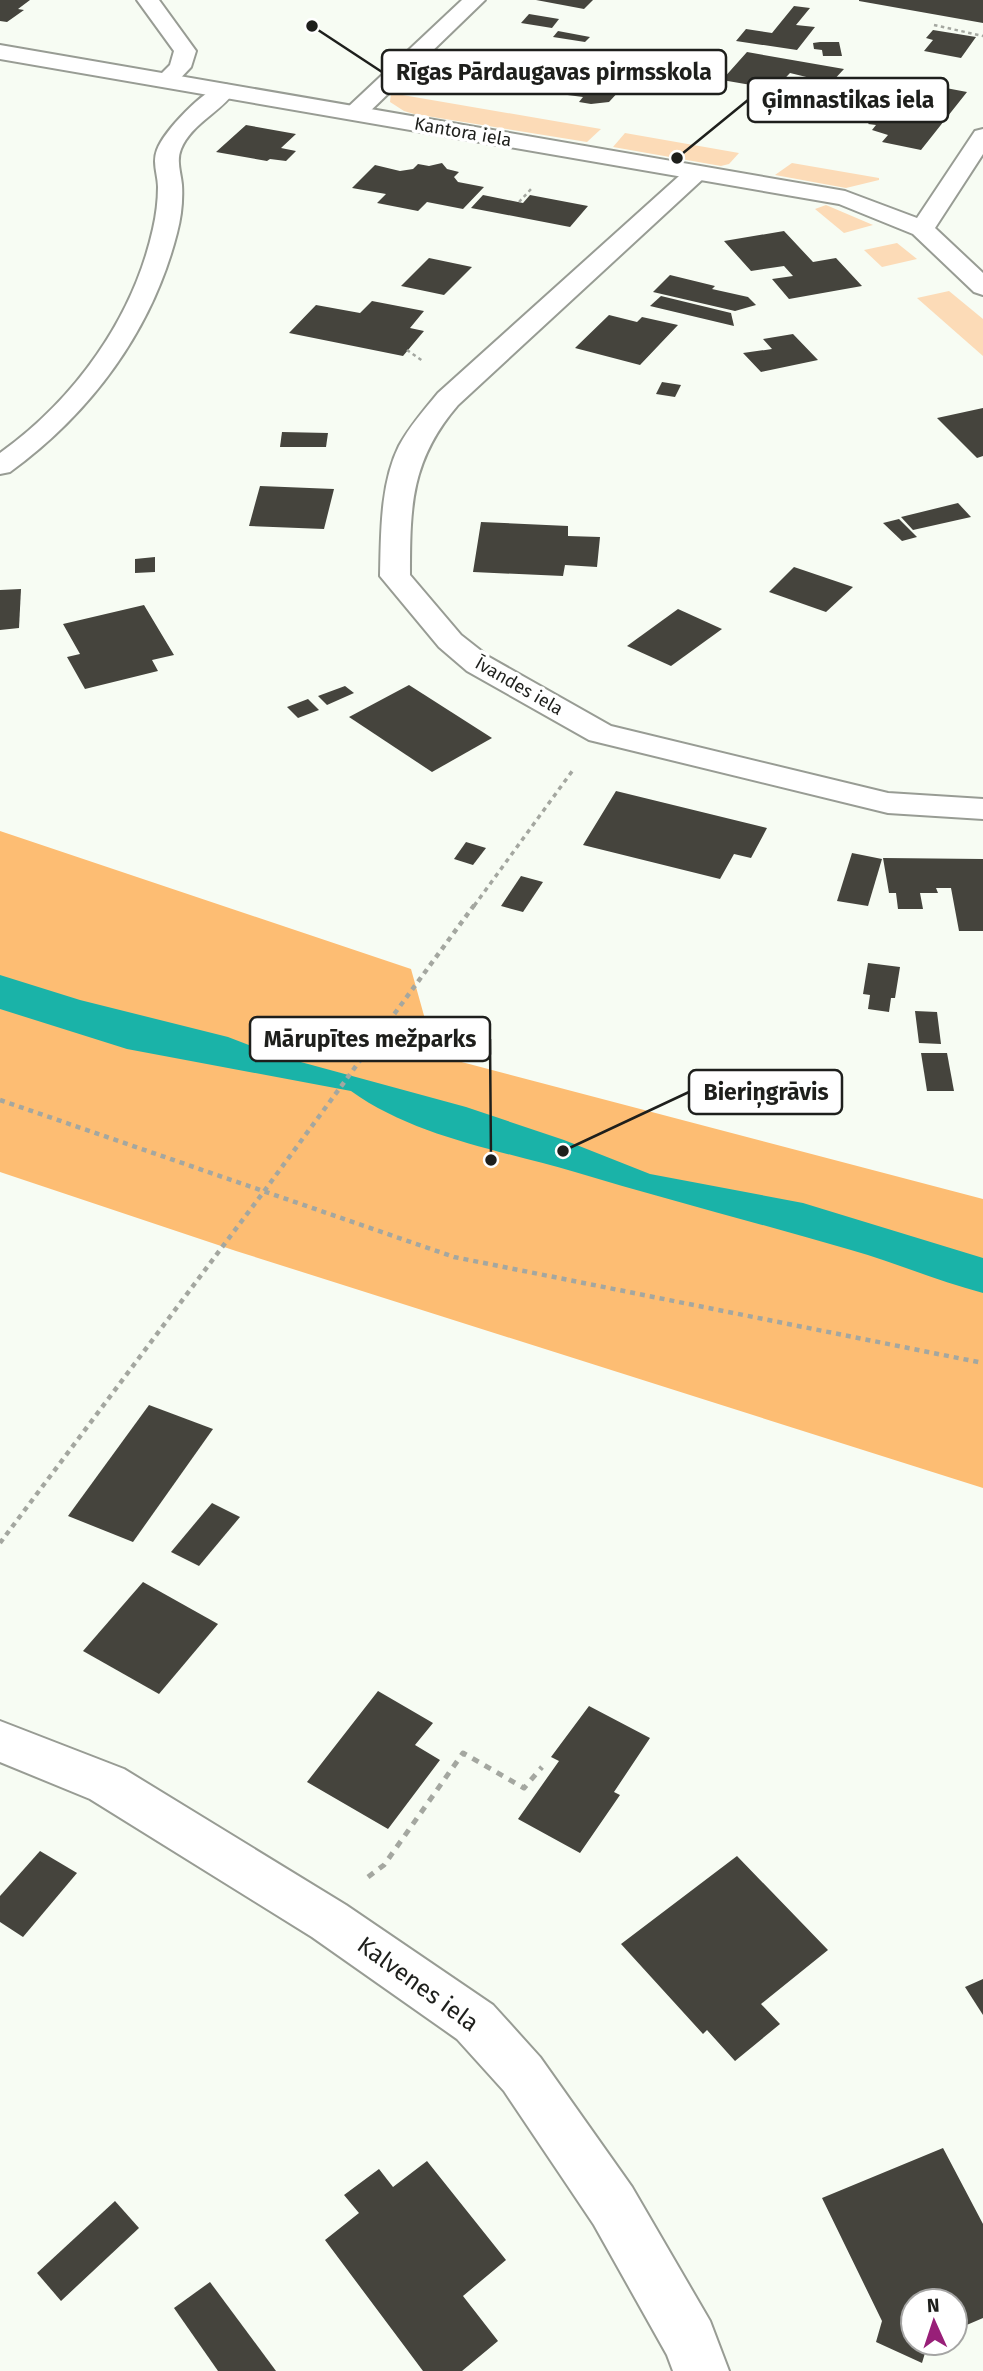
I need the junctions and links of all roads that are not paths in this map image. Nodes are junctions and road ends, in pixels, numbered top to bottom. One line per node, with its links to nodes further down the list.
1 (148, 0): 4 (street)
2 (474, 0): 6 (street)
3 (0, 52): 4 (street, Kantora iela)
4 (165, 81): 5 (street, Kantora iela)
5 (224, 91): 6 (street, Kantora iela); 11 (street)
6 (355, 113): 8 (street, Kantora iela)
7 (983, 136): 9 (street)
8 (696, 173): 9 (street, Kantora iela); 12 (street, Īvandes iela)
9 (922, 229): 10 (street)
10 (983, 287)
11 (0, 466)
12 (983, 808)
13 (0, 1741): 14 (street, Kalvenes iela)
14 (701, 2371)

